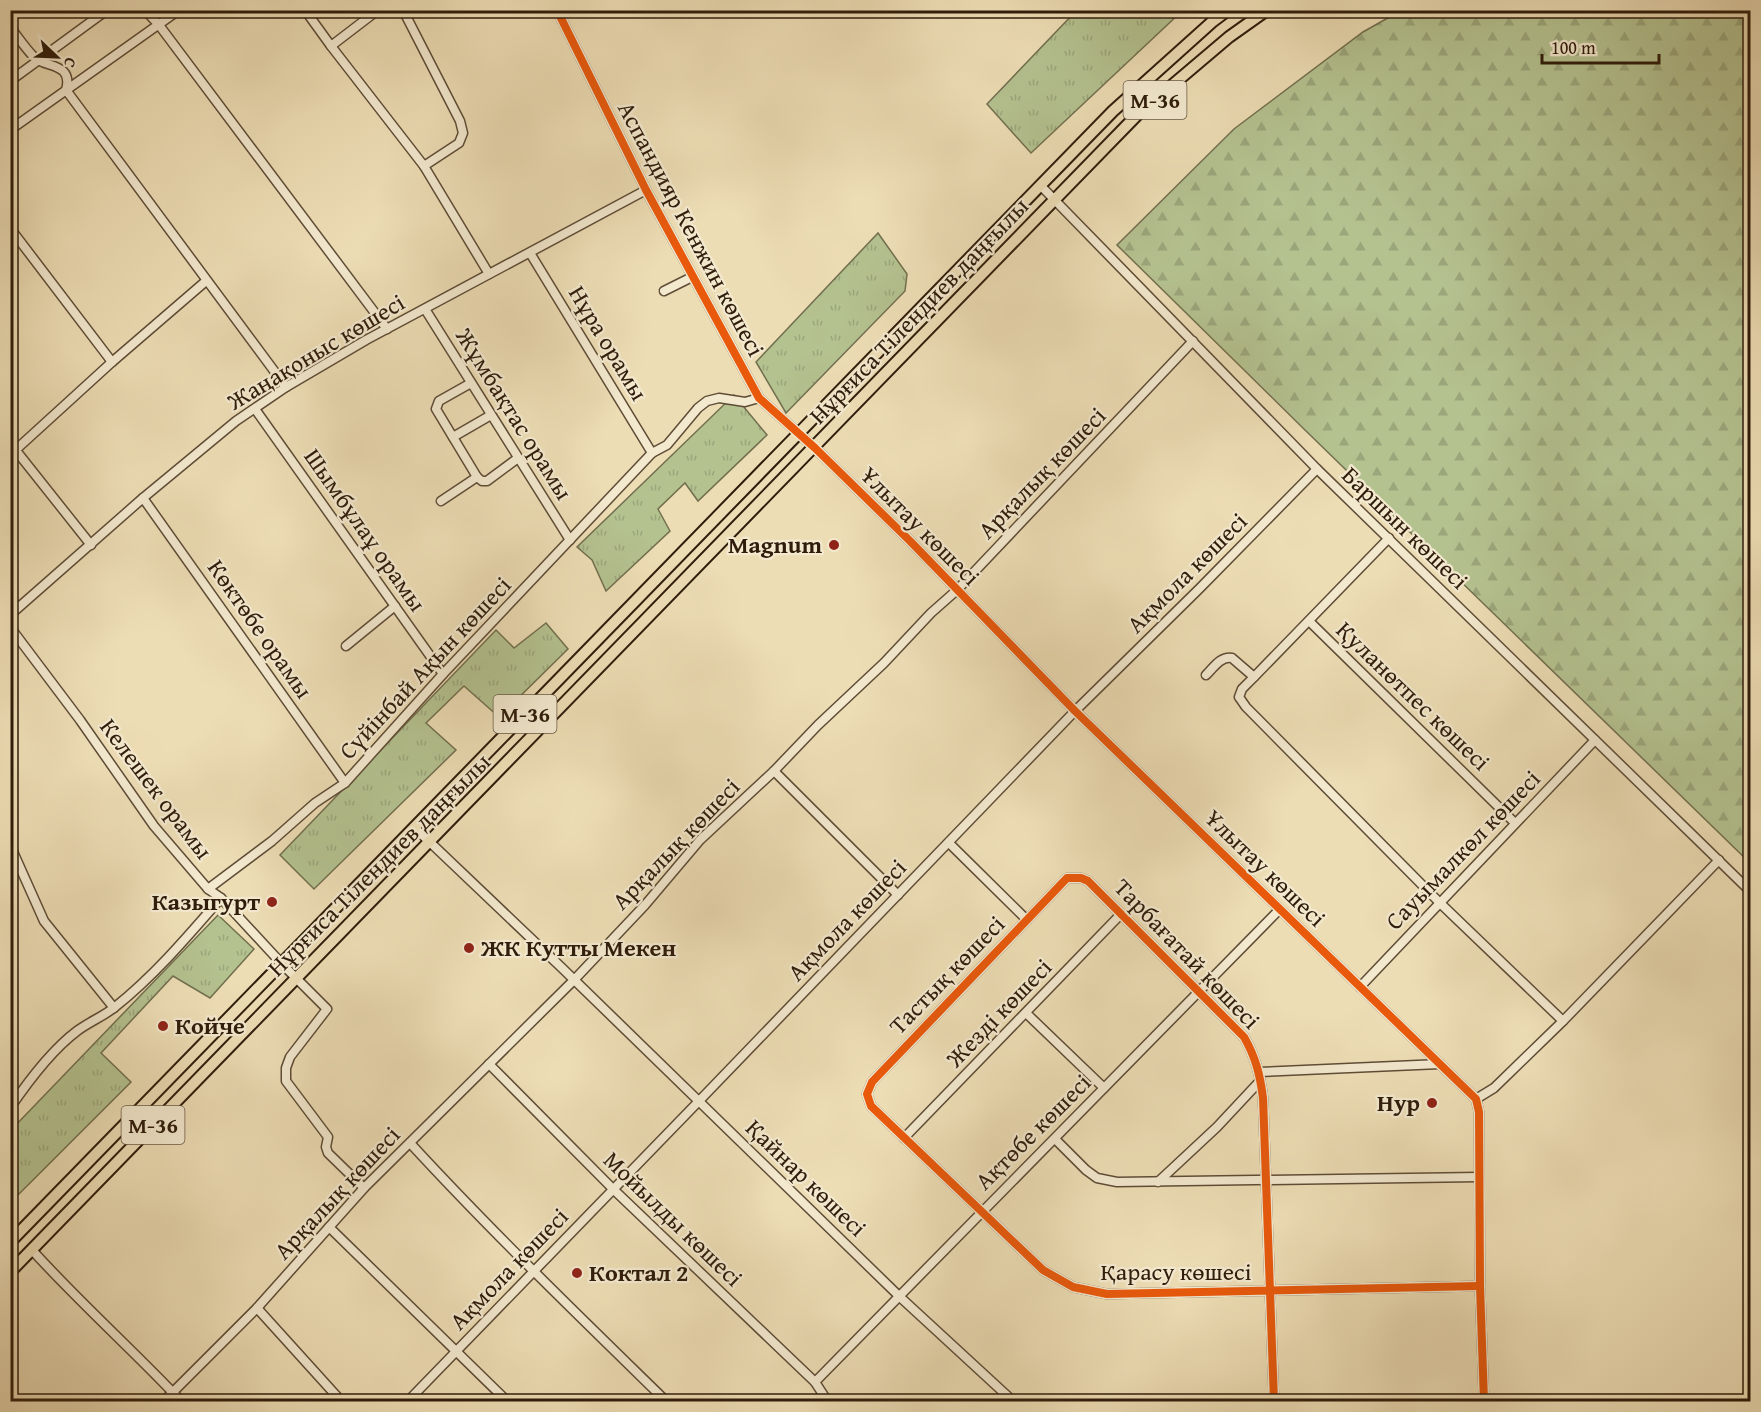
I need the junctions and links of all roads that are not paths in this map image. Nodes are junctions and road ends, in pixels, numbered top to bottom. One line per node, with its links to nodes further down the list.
1 (108, 10): 13 (street)
2 (145, 10): 10 (street)
3 (179, 10): 10 (street)
4 (305, 10): 12 (street)
5 (378, 10): 12 (street)
6 (403, 10): 17 (street)
7 (557, 10): 19 (street, Аспандияр Кенжин көшесі)
8 (1228, 10): 18 (main road, Нұрғиса Тілендиев даңғылы / M-36)
9 (1267, 10): 20 (main road, Нұрғиса Тілендиев даңғылы / M-36)
10 (159, 25): 15 (street); 28 (street)
11 (10, 27): 13 (street)
12 (331, 46): 17 (street)
13 (36, 60): 14 (street); 15 (street)
14 (10, 81)
15 (66, 90): 16 (street); 25 (street)
16 (10, 130)
17 (424, 166): 23 (street)
18 (1040, 185): 20 (street, Баршын көшесі); 36 (main road, Нұрғиса Тілендиев даңғылы / M-36)
19 (646, 190): 22 (street, Жаңақоныс көшесі); 24 (street, Аспандияр Кенжин көшесі)
20 (1054, 201): 29 (street, Баршын көшесі); 38 (main road, Нұрғиса Тілендиев даңғылы / M-36)
21 (10, 228): 30 (street)
22 (530, 253): 23 (street, Жаңақоныс көшесі); 40 (street, Нұра орамы)
23 (489, 274): 27 (street, Жаңақоныс көшесі)
24 (692, 277): 26 (street); 33 (street, Аспандияр Кенжин көшесі)
25 (206, 281): 30 (street); 32 (street)
26 (664, 291)
27 (425, 309): 28 (street, Жаңақоныс көшесі); 31 (street, Жұмбақтас орамы)
28 (387, 329): 32 (street, Жаңақоныс көшесі)
29 (1193, 341): 42 (street, Баршын көшесі); 49 (street, Арқалық көшесі)
30 (112, 362): 39 (street)
31 (471, 382): 35 (street, Жұмбақтас орамы); 37 (street)
32 (286, 387): 34 (street, Жаңақоныс көшесі)
33 (759, 398): 36 (street, Аспандияр Кенжин көшесі); 40 (street, Сүйінбай Ақын көшесі)
34 (255, 409): 44 (street, Жаңақоныс көшесі); 50 (street, Шымбұлаұ орамы)
35 (491, 415): 37 (street); 41 (street, Жұмбақтас орамы)
36 (798, 434): 38 (street, Аспандияр Кенжин көшесі); 63 (main road, Нұрғиса Тілендиев даңғылы / M-36)
37 (453, 437): 43 (street)
38 (815, 448): 49 (street, Ұлытау көшесі); 64 (main road, Нұрғиса Тілендиев даңғылы / M-36)
39 (12, 449): 48 (street)
40 (652, 453): 47 (street, Сүйінбай Ақын көшесі)
41 (518, 458): 43 (street); 47 (street, Жұмбақтас орамы)
42 (1317, 469): 46 (street, Баршын көшесі); 58 (street, Ақмола көшесі)
43 (477, 477): 45 (street)
44 (143, 498): 48 (street, Жаңақоныс көшесі); 61 (street, Көктөбе орамы)
45 (441, 501)
46 (1389, 538): 52 (street); 59 (street, Баршын көшесі)
47 (570, 540): 55 (street, Сүйінбай Ақын көшесі)
48 (91, 544): 51 (street, Жаңақоныс көшесі)
49 (957, 590): 58 (street, Ұлытау көшесі); 60 (street, Арқалық көшесі)
50 (394, 606): 54 (street); 55 (street, Шымбұлаұ орамы)
51 (10, 615)
52 (1309, 621): 57 (street); 62 (street, Қуланөтпес көшесі)
53 (10, 627): 69 (street, Келешек орамы)
54 (346, 646)
55 (443, 674): 61 (street, Сүйінбай Ақын көшесі)
56 (1206, 675): 57 (street)
57 (1254, 677): 73 (street)
58 (1075, 711): 65 (street, Ақмола көшесі); 74 (street, Ұлытау көшесі)
59 (1595, 740): 62 (street, Сауымалкөл көшесі); 67 (street, Баршын көшесі)
60 (774, 771): 71 (street); 79 (street, Арқалық көшесі)
61 (345, 783): 69 (street, Сүйінбай Ақын көшесі)
62 (1515, 823): 73 (street, Сауымалкөл көшесі)
63 (414, 827): 64 (street, Қайнар көшесі); 77 (main road, Нұрғиса Тілендиев даңғылы / M-36)
64 (431, 843): 78 (main road, Нұрғиса Тілендиев даңғылы / M-36); 79 (street, Қайнар көшесі)
65 (949, 843): 71 (street, Ақмола көшесі); 76 (street)
66 (10, 845): 82 (street)
67 (1719, 860): 70 (street, Баршын көшесі); 84 (street)
68 (1067, 878): 75 (street, Тарбағатай көшесі); 76 (street, Тастық көшесі)
69 (208, 889): 72 (street, Келешек орамы)
70 (1750, 891)
71 (898, 895): 90 (street, Ақмола көшесі)
72 (221, 898): 77 (street, Келешек орамы); 82 (street)
73 (1440, 903): 80 (street, Сауымалкөл көшесі); 84 (street)
74 (1279, 909): 80 (street, Ұлытау көшесі); 81 (street, Ақтөбе көшесі)
75 (1121, 914): 81 (street, Тарбағатай көшесі); 83 (street, Жезді көшесі)
76 (1027, 920): 91 (street, Тастық көшесі)
77 (282, 964): 78 (street, Келешек орамы); 103 (main road, Нұрғиса Тілендиев даңғылы / M-36)
78 (296, 978): 99 (street, Келешек орамы); 104 (main road, Нұрғиса Тілендиев даңғылы / M-36)
79 (574, 980): 85 (street, Арқалық көшесі); 90 (street, Қайнар көшесі)
80 (1360, 987): 86 (street, Ұлытау көшесі)
81 (1198, 991): 87 (street, Тарбағатай көшесі); 88 (street, Ақтөбе көшесі)
82 (114, 1008): 92 (street)
83 (1026, 1013): 88 (street); 93 (street, Жезді көшесі)
84 (1563, 1021): 89 (street)
85 (489, 1064): 95 (street, Арқалық көшесі); 100 (street, Мойылды көшесі)
86 (1440, 1065): 87 (street); 89 (street, Ұлытау көшесі)
87 (1260, 1076): 97 (street, Тарбағатай көшесі); 98 (street)
88 (1104, 1088): 94 (street, Ақтөбе көшесі)
89 (1476, 1099): 96 (street)
90 (699, 1101): 100 (street, Ақмола көшесі); 109 (street, Қайнар көшесі)
91 (871, 1106): 93 (street, Қарасу көшесі)
92 (10, 1108)
93 (904, 1138): 101 (street, Қарасу көшесі)
94 (1055, 1139): 98 (street); 101 (street, Ақтөбе көшесі)
95 (410, 1143): 99 (street, Арқалық көшесі); 105 (street)
96 (1479, 1177): 97 (street); 107 (street)
97 (1265, 1180): 98 (street); 108 (street, Тарбағатай көшесі)
98 (1158, 1182)
99 (364, 1188): 102 (street, Арқалық көшесі)
100 (613, 1189): 105 (street, Ақмола көшесі); 112 (street, Мойылды көшесі)
101 (982, 1211): 108 (street, Қарасу көшесі); 109 (street, Ақтөбе көшесі)
102 (329, 1227): 110 (street, Арқалық көшесі); 111 (street)
103 (10, 1242)
104 (32, 1250): 106 (main road, Нұрғиса Тілендиев даңғылы / M-36); 113 (street)
105 (534, 1271): 111 (street, Ақмола көшесі); 120 (street)
106 (10, 1272)
107 (1480, 1286): 108 (street, Қарасу көшесі); 114 (street)
108 (1269, 1292): 123 (street, Тарбағатай көшесі)
109 (900, 1297): 112 (street, Ақтөбе көшесі); 122 (street, Қайнар көшесі)
110 (257, 1308): 113 (street, Арқалық көшесі); 117 (street)
111 (457, 1351): 118 (street, Ақмола көшесі); 119 (street)
112 (814, 1382): 121 (street, Мойылды көшесі)
113 (173, 1392): 115 (street, Арқалық көшесі); 116 (street)
114 (1484, 1400): 124 (street); 125 (street)
115 (163, 1401)
116 (182, 1401)
117 (342, 1401)
118 (407, 1401)
119 (507, 1401)
120 (667, 1401)
121 (828, 1401)
122 (1014, 1401)
123 (1274, 1401)
124 (1410, 1401)
125 (1503, 1401)

